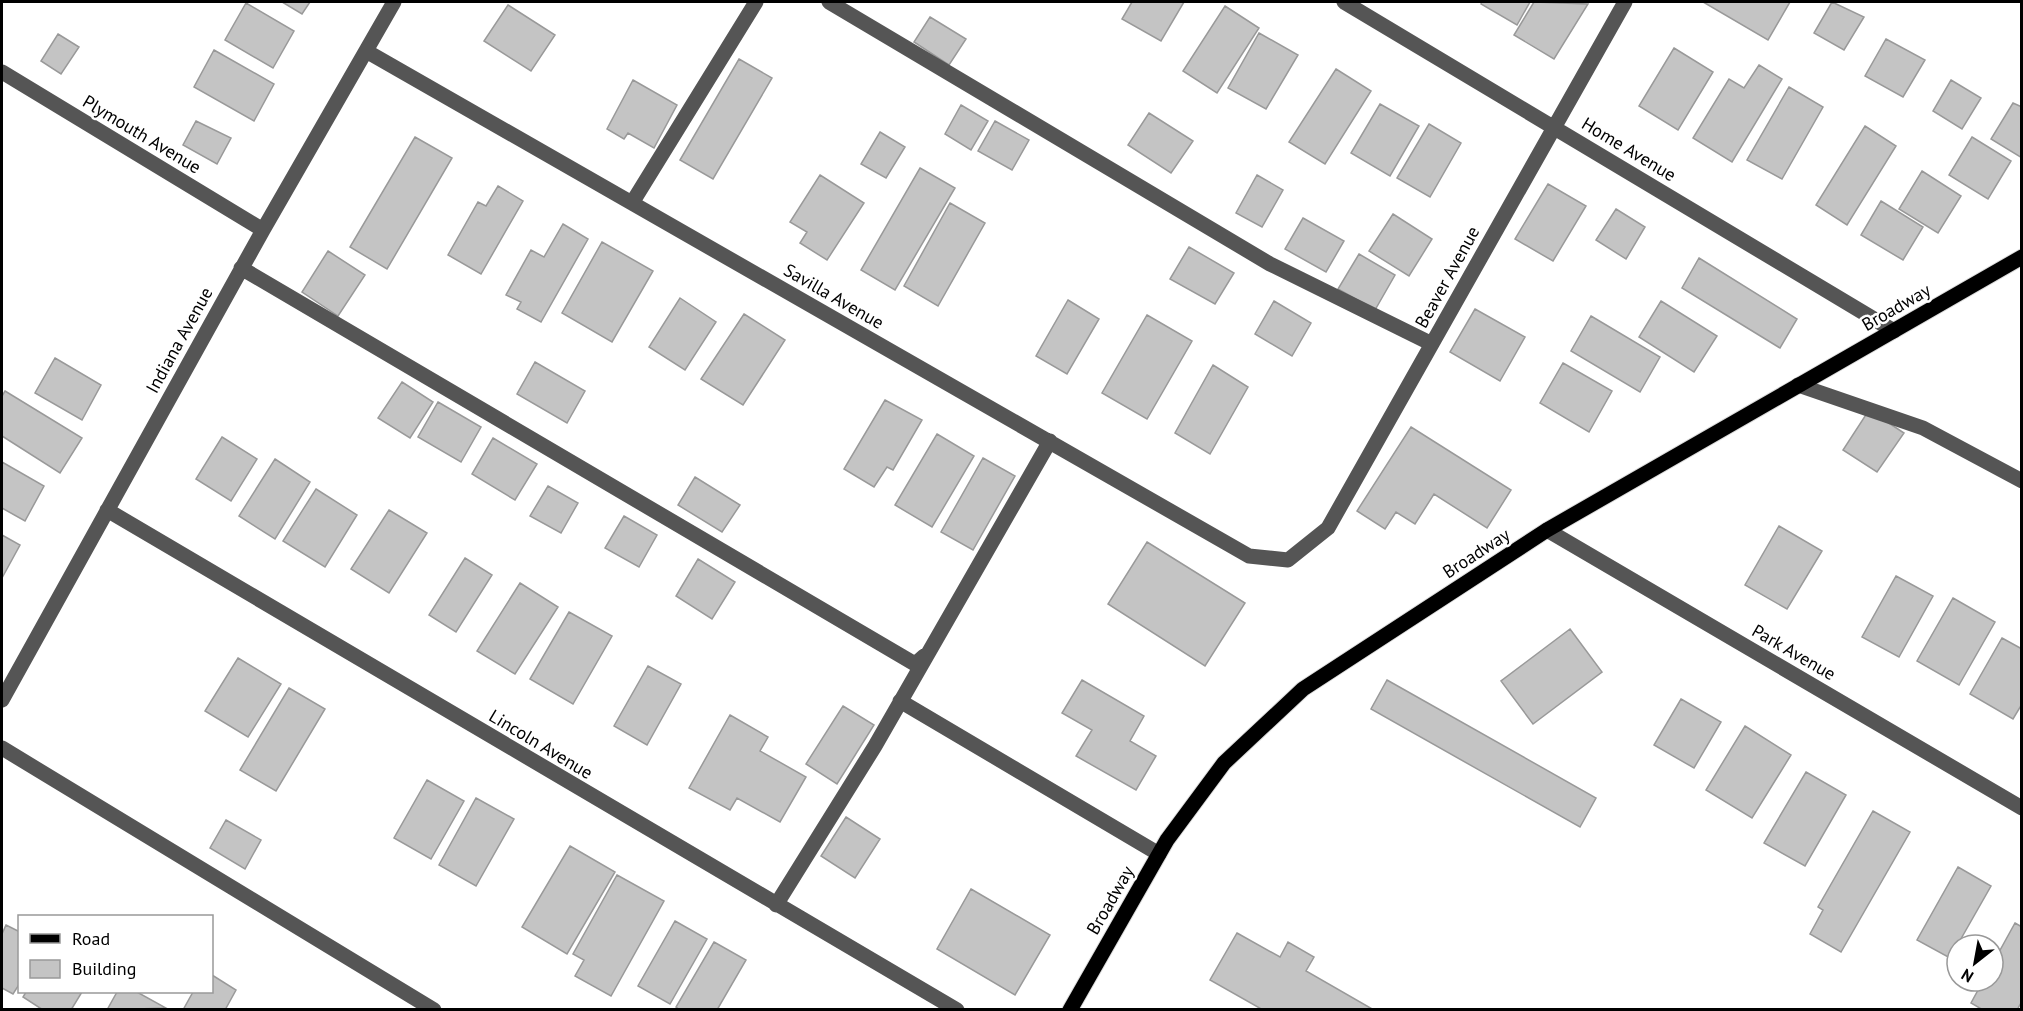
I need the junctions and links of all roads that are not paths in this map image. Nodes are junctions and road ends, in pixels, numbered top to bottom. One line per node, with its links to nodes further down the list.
1 (394, 2): 6 (street, Indiana Avenue)
2 (756, 2): 9 (street)
3 (829, 2): 14 (street)
4 (1344, 2): 8 (street, Home Avenue)
5 (1625, 2): 8 (street, Beaver Avenue)
6 (366, 51): 9 (street, Savilla Avenue); 10 (street, Indiana Avenue)
7 (2, 72): 10 (street, Plymouth Avenue)
8 (1554, 127): 13 (street, Home Avenue); 14 (street, Beaver Avenue)
9 (632, 203): 16 (street, Savilla Avenue)
10 (263, 231): 12 (street, Indiana Avenue)
11 (2022, 258): 13 (main road, Broadway)
12 (241, 268): 18 (street, Indiana Avenue); 21 (street)
13 (1894, 330): 15 (main road, Broadway)
14 (1432, 344): 20 (street, Beaver Avenue)
15 (1798, 386): 17 (street); 19 (main road, Broadway)
16 (1050, 441): 20 (street, Savilla Avenue); 21 (street)
17 (2022, 481)
18 (107, 510): 22 (street, Indiana Avenue); 27 (street, Lincoln Avenue)
19 (1547, 530): 25 (street, Park Avenue); 26 (main road, Broadway)
20 (1288, 560)
21 (924, 657): 23 (street)
22 (2, 700)
23 (900, 701): 26 (street); 27 (street)
24 (2, 748): 28 (street)
25 (2022, 808)
26 (1159, 854): 30 (main road, Broadway)
27 (776, 905): 29 (street, Lincoln Avenue)
28 (434, 1010)
29 (957, 1010)
30 (1070, 1010)

